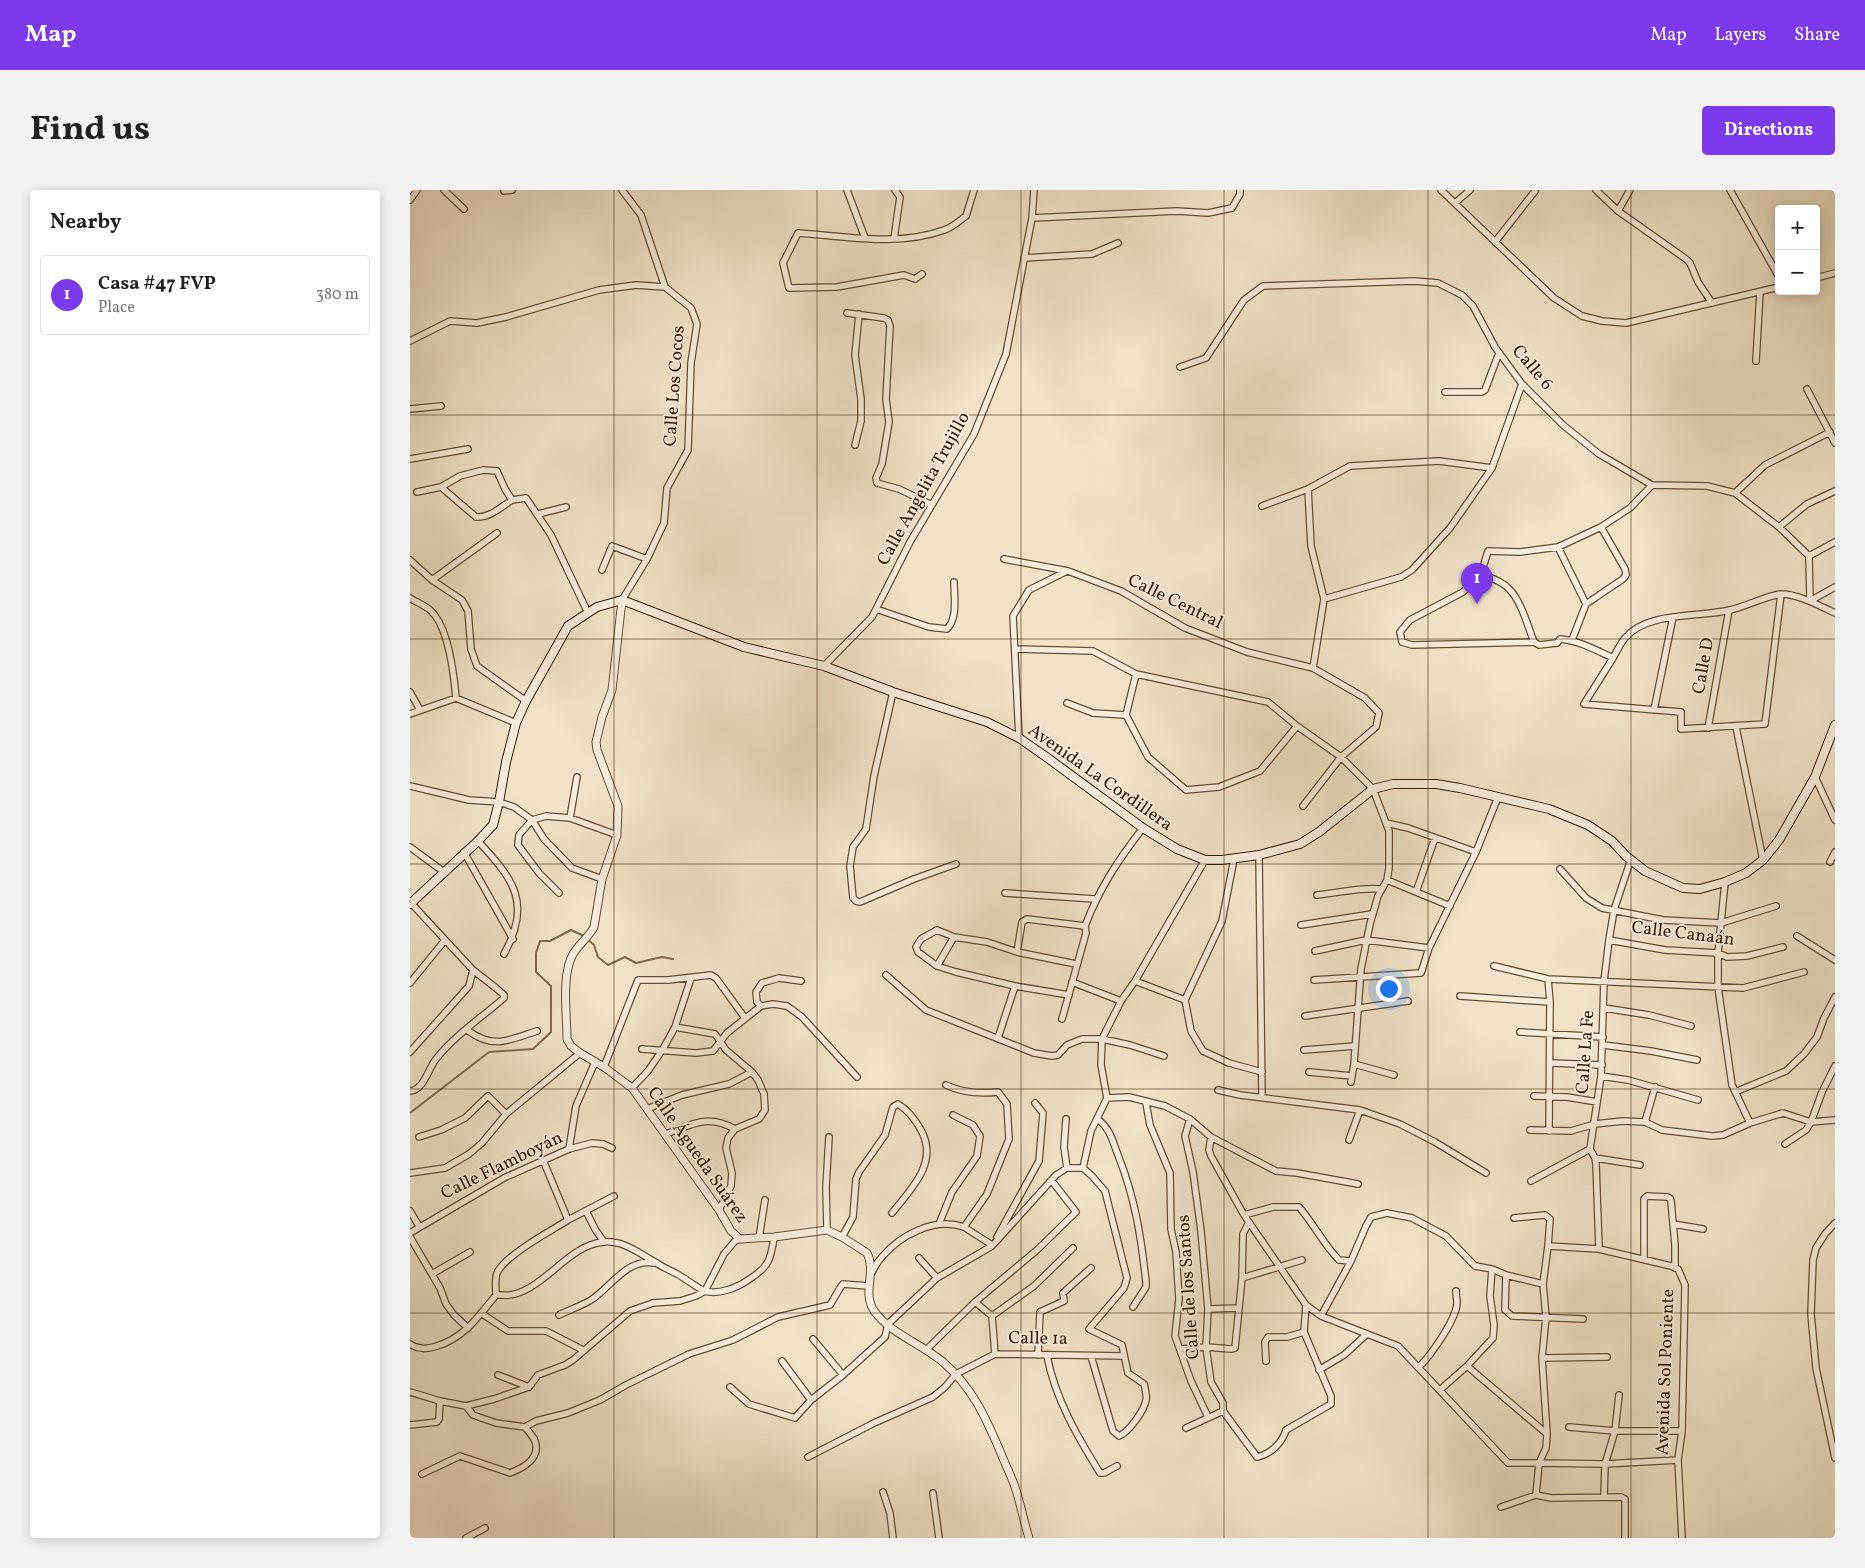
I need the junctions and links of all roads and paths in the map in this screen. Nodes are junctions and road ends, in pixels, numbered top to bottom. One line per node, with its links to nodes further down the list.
1 (417, 190): 17 (street)
2 (444, 190): 19 (street)
3 (512, 190): 15 (street)
4 (622, 190): 31 (street)
5 (847, 190): 22 (street)
6 (895, 190): 23 (street)
7 (974, 190): 23 (street)
8 (1034, 190): 21 (street, Calle Angelita Trujillo)
9 (1240, 190): 21 (street)
10 (1441, 190): 18 (street)
11 (1470, 190): 18 (street)
12 (1596, 190): 20 (street)
13 (1630, 190): 20 (street)
14 (1730, 190): 27 (street)
15 (504, 191)
16 (1535, 191): 24 (street)
17 (410, 200)
18 (1455, 203): 24 (street)
19 (464, 209)
20 (1618, 211): 34 (street)
21 (1032, 218): 26 (street, Calle Angelita Trujillo)
22 (865, 238): 23 (street); 29 (street)
23 (894, 239)
24 (1495, 242): 34 (street)
25 (1118, 243): 26 (street)
26 (1024, 258): 59 (street, Calle Angelita Trujillo)
27 (1775, 270)
28 (1835, 273): 30 (street)
29 (922, 274)
30 (1820, 277)
31 (665, 287): 37 (street); 69 (street, Calle Los Cocos)
32 (1775, 288): 33 (street)
33 (1760, 292): 34 (street); 39 (street)
34 (1712, 302)
35 (847, 314): 36 (street)
36 (859, 314): 48 (street); 59 (street)
37 (410, 342)
38 (1499, 353): 40 (street, Calle 6); 41 (street, Calle 6); 43 (street)
39 (1756, 361)
40 (1180, 366)
41 (1522, 384): 51 (street); 52 (street, Calle 6)
42 (1807, 389): 46 (street)
43 (1445, 392)
44 (441, 406): 45 (street)
45 (410, 409)
46 (1830, 432): 47 (street); 57 (street)
47 (1835, 443)
48 (855, 445)
49 (468, 449): 50 (street)
50 (410, 459)
51 (1492, 468): 54 (street); 80 (street)
52 (1652, 484): 57 (street, Calle 6); 63 (street)
53 (441, 487): 56 (street); 58 (street); 58 (street)
54 (1308, 489): 61 (street); 80 (street)
55 (1835, 491): 64 (street)
56 (417, 492)
57 (1735, 493): 64 (street, Calle 6)
58 (512, 500): 62 (street)
59 (932, 505): 84 (street, Calle Angelita Trujillo)
60 (566, 506): 62 (street)
61 (1262, 506)
62 (538, 514): 86 (street)
63 (1601, 526): 67 (street); 83 (street)
64 (1779, 527): 68 (street, Calle 6)
65 (497, 533): 75 (street)
66 (1835, 542): 68 (street)
67 (1558, 547): 74 (street); 83 (street)
68 (1809, 556): 82 (street)
69 (647, 559): 72 (street); 81 (street, Calle Los Cocos)
70 (1004, 559): 73 (street, Calle Central)
71 (410, 560): 75 (street)
72 (602, 570)
73 (1068, 570): 91 (street); 94 (street, Calle Central)
74 (1482, 574): 90 (street); 90 (street)
75 (432, 580): 99 (street)
76 (954, 582): 84 (street)
77 (1835, 587): 82 (street)
78 (1781, 594): 82 (street); 85 (street); 108 (street)
79 (410, 598): 98 (street)
80 (1324, 599): 94 (street)
81 (622, 600): 86 (main road); 93 (main road, Avenida La Cordillera); 124 (street, Calle Águeda Suárez)
82 (1810, 600): 87 (street)
83 (1586, 604): 89 (street)
84 (876, 609): 93 (street, Calle Angelita Trujillo)
85 (1729, 610): 88 (street); 109 (street, Calle D)
86 (588, 613): 99 (main road)
87 (1835, 613)
88 (1673, 617): 92 (street); 102 (street)
89 (1572, 640): 90 (street); 92 (street)
90 (1534, 642)
91 (1015, 650): 95 (street); 110 (street)
92 (1614, 658): 102 (street)
93 (824, 666): 97 (main road, Avenida La Cordillera)
94 (1313, 668): 111 (street, Calle Central)
95 (1136, 674): 104 (street); 107 (street)
96 (410, 692): 101 (street)
97 (893, 692): 110 (main road, Avenida La Cordillera); 137 (street)
98 (456, 698): 101 (street); 105 (street)
99 (526, 701): 105 (main road)
100 (1067, 703): 104 (street)
101 (420, 710): 103 (street)
102 (1654, 710): 109 (street)
103 (410, 714)
104 (1126, 715): 107 (street)
105 (516, 723): 117 (main road)
106 (1835, 725): 113 (main road, Avenida La Cordillera)
107 (1297, 726): 111 (street)
108 (1736, 727): 109 (street); 135 (street)
109 (1708, 728)
110 (1019, 738): 123 (main road, Avenida La Cordillera)
111 (1341, 757): 115 (street); 118 (street)
112 (577, 776): 119 (street)
113 (1816, 777): 121 (street); 135 (main road, Avenida La Cordillera)
114 (410, 786): 117 (street)
115 (1373, 789): 116 (main road, Avenida La Cordillera); 122 (street); 131 (main road, Avenida La Cordillera)
116 (1498, 796): 129 (street); 133 (main road, Avenida La Cordillera)
117 (500, 802): 120 (street); 126 (main road)
118 (1303, 806)
119 (570, 818): 120 (street); 124 (street)
120 (532, 820): 140 (street); 146 (street)
121 (1835, 820)
122 (1386, 823): 125 (street); 141 (street)
123 (1143, 828): 134 (main road, Avenida La Cordillera); 148 (street)
124 (617, 834): 140 (street, Calle Águeda Suárez)
125 (1435, 838): 129 (street); 145 (street)
126 (478, 841): 128 (main road); 158 (street)
127 (410, 847): 139 (street)
128 (464, 852): 139 (main road); 158 (street)
129 (1476, 852): 150 (street)
130 (1835, 852): 136 (street)
131 (1259, 855): 132 (main road, Avenida La Cordillera); 226 (street)
132 (1234, 859): 134 (main road, Avenida La Cordillera); 190 (street)
133 (1631, 859): 142 (main road, Avenida La Cordillera); 152 (street, Calle La Fe)
134 (1204, 860): 181 (street)
135 (1763, 860): 142 (main road, Avenida La Cordillera)
136 (1830, 862)
137 (956, 864)
138 (1560, 869): 152 (street)
139 (444, 872): 149 (main road)
140 (602, 879): 216 (street, Calle Águeda Suárez)
141 (1387, 880): 143 (street); 145 (street)
142 (1725, 882): 154 (street)
143 (1380, 889): 147 (street); 153 (street)
144 (1005, 892): 148 (street)
145 (1416, 892): 150 (street)
146 (559, 893)
147 (1318, 895)
148 (1095, 899): 156 (street)
149 (410, 904): 160 (street)
150 (1450, 906): 163 (street)
151 (1776, 906): 154 (street)
152 (1614, 910): 154 (street); 162 (street, Calle La Fe)
153 (1372, 914): 155 (street); 161 (street)
154 (1721, 923): 167 (street)
155 (1301, 925)
156 (1085, 926): 166 (street); 170 (street)
157 (1797, 936): 169 (street)
158 (513, 938): 168 (street)
159 (954, 938): 166 (street); 171 (street); 171 (street)
160 (445, 940): 173 (street); 184 (street)
161 (1366, 940): 163 (street); 165 (street); 176 (street)
162 (1609, 940): 167 (street, Calle Canaán); 182 (street, Calle La Fe)
163 (1429, 948): 176 (street)
164 (1783, 948): 167 (street, Calle Canaán)
165 (1315, 951)
166 (1017, 952): 170 (street)
167 (1718, 953): 186 (street)
168 (504, 954)
169 (1835, 960)
170 (1076, 964): 183 (street)
171 (937, 966): 185 (street)
172 (1494, 966): 178 (street)
173 (473, 970): 202 (street); 215 (street)
174 (1804, 972): 186 (street)
175 (886, 975): 207 (street)
176 (1360, 977): 179 (street); 196 (street)
177 (691, 978): 198 (street); 201 (street); 224 (street)
178 (1548, 979): 182 (street); 193 (street)
179 (1314, 980)
180 (801, 981): 194 (street)
181 (1135, 981): 190 (street); 191 (street)
182 (1604, 981): 186 (street); 195 (street, Calle La Fe)
183 (1072, 982): 187 (street); 191 (street)
184 (410, 984)
185 (1015, 986): 187 (street); 207 (street)
186 (1718, 987): 236 (street)
187 (1069, 995): 199 (street)
188 (1460, 996): 193 (street)
189 (1835, 998): 236 (street)
190 (1185, 1000): 226 (street)
191 (1121, 1001): 208 (street)
192 (1408, 1001): 196 (street)
193 (1550, 1002): 205 (street)
194 (761, 1006): 198 (street); 230 (street)
195 (1604, 1008): 200 (street); 206 (street, Calle La Fe)
196 (1358, 1009): 197 (street); 211 (street)
197 (1305, 1016)
198 (745, 1018): 209 (street)
199 (1062, 1020)
200 (1691, 1026)
201 (675, 1027): 209 (street); 213 (street)
202 (467, 1030): 203 (street); 235 (street)
203 (537, 1030)
204 (1520, 1032): 205 (street)
205 (1550, 1033): 206 (street); 220 (street)
206 (1603, 1037): 210 (street, Calle La Fe)
207 (998, 1038): 208 (street)
208 (1102, 1039): 217 (street); 239 (street)
209 (721, 1044): 213 (street); 225 (street)
210 (1603, 1045): 218 (street); 222 (street, Calle La Fe)
211 (1355, 1046): 214 (street); 221 (street)
212 (642, 1049): 213 (street)
213 (663, 1049): 233 (street)
214 (1304, 1050)
215 (410, 1052)
216 (580, 1053): 219 (street, Calle Águeda Suárez); 247 (street)
217 (1164, 1056)
218 (1697, 1060)
219 (595, 1062): 224 (street, Calle Águeda Suárez); 267 (street)
220 (1550, 1063): 222 (street); 238 (street)
221 (1354, 1064): 227 (street); 228 (street)
222 (1602, 1065): 229 (street, Calle La Fe)
223 (1835, 1066): 254 (street)
224 (604, 1067): 233 (street, Calle Águeda Suárez)
225 (752, 1072): 245 (street); 257 (street)
226 (1262, 1072): 240 (street)
227 (1310, 1072)
228 (1394, 1075)
229 (1601, 1076): 232 (street); 243 (street, Calle La Fe)
230 (857, 1077)
231 (946, 1086): 293 (street)
232 (1655, 1087): 241 (street); 253 (street)
233 (632, 1088): 245 (street, Calle Águeda Suárez)
234 (1218, 1090): 240 (street)
235 (410, 1091)
236 (1735, 1092): 255 (street)
237 (1534, 1096): 238 (street)
238 (1549, 1097): 243 (street); 259 (street)
239 (1107, 1098): 242 (street); 250 (street)
240 (1262, 1098): 246 (street)
241 (1698, 1100)
242 (1146, 1102): 251 (street); 347 (street)
243 (1597, 1102): 256 (street, Calle La Fe)
244 (1035, 1103): 303 (street)
245 (647, 1109): 260 (street, Calle Águeda Suárez)
246 (1360, 1110): 264 (street); 275 (street)
247 (506, 1114): 262 (street); 274 (street)
248 (953, 1115): 290 (street)
249 (1066, 1119): 272 (street)
250 (1098, 1119): 273 (street); 329 (street)
251 (1190, 1119): 261 (street); 331 (street, Calle de los Santos)
252 (1835, 1120): 254 (street)
253 (1645, 1122): 255 (street); 256 (street)
254 (1811, 1122): 255 (street); 265 (street)
255 (1750, 1123)
256 (1595, 1124): 259 (street); 268 (street, Calle La Fe)
257 (735, 1128): 260 (street); 281 (street)
258 (1530, 1130): 259 (street)
259 (1549, 1131)
260 (666, 1134): 281 (street, Calle Águeda Suárez)
261 (1211, 1136): 278 (street); 285 (street)
262 (419, 1137)
263 (829, 1137): 295 (street)
264 (1349, 1140)
265 (1785, 1144)
266 (612, 1148): 267 (street, Calle Flamboyán)
267 (569, 1149): 270 (street, Calle Flamboyán)
268 (1590, 1149): 269 (street); 277 (street)
269 (1595, 1158): 271 (street); 306 (street)
270 (543, 1160): 287 (street); 292 (street, Calle Flamboyán)
271 (1640, 1165)
272 (1067, 1168): 273 (street); 276 (street)
273 (1083, 1168): 352 (street)
274 (410, 1173)
275 (1486, 1173)
276 (1052, 1181): 303 (street); 327 (street)
277 (1531, 1181)
278 (1358, 1184)
279 (614, 1196): 283 (street)
280 (766, 1200): 300 (street)
281 (719, 1210): 301 (street, Calle Águeda Suárez)
282 (410, 1211): 292 (street)
283 (586, 1211): 287 (street); 302 (street)
284 (892, 1213): 299 (street)
285 (1244, 1215): 288 (street); 311 (street)
286 (1514, 1218): 304 (street)
287 (568, 1220): 326 (street)
288 (1249, 1222): 314 (street); 321 (street)
289 (1835, 1223): 381 (street)
290 (939, 1224): 293 (street); 319 (street)
291 (1673, 1224): 294 (street); 309 (street); 315 (street)
292 (420, 1226): 296 (street, Calle Flamboyán)
293 (964, 1226): 303 (street)
294 (1703, 1229)
295 (827, 1230): 298 (street, Calle Águeda Suárez); 299 (street)
296 (410, 1233)
297 (410, 1237): 317 (street)
298 (774, 1237): 300 (street, Calle Águeda Suárez); 324 (street)
299 (842, 1237): 319 (street)
300 (759, 1238): 301 (street, Calle Águeda Suárez)
301 (740, 1239): 324 (street)
302 (604, 1242): 312 (street); 326 (street)
303 (992, 1246): 320 (street)
304 (1548, 1246): 306 (street, Avenida Sol Poniente); 322 (street)
305 (1073, 1248): 334 (street)
306 (1599, 1248): 309 (street, Avenida Sol Poniente)
307 (470, 1252): 317 (street)
308 (919, 1258): 320 (street)
309 (1644, 1259): 315 (street, Avenida Sol Poniente)
310 (1302, 1260): 314 (street)
311 (1352, 1261): 316 (street); 335 (street)
312 (656, 1263): 324 (street); 333 (street)
313 (1092, 1268): 349 (street)
314 (1280, 1268): 321 (street); 328 (street)
315 (1675, 1268): 378 (street, Avenida Sol Poniente)
316 (1492, 1269): 318 (street); 357 (street)
317 (432, 1274): 339 (street)
318 (1506, 1276): 322 (street); 336 (street)
319 (869, 1277): 323 (street)
320 (937, 1278): 338 (street)
321 (1242, 1278): 330 (street)
322 (1543, 1284): 336 (street)
323 (868, 1286): 338 (street); 374 (street)
324 (705, 1291): 345 (street)
325 (1456, 1291): 358 (street)
326 (496, 1295): 332 (street)
327 (975, 1302): 334 (street); 346 (street)
328 (1306, 1305): 335 (street); 340 (street)
329 (1133, 1307)
330 (1239, 1308): 331 (street); 344 (street)
331 (1208, 1309): 344 (street, Calle de los Santos)
332 (481, 1313): 339 (street); 345 (street)
333 (558, 1315)
334 (992, 1316): 348 (street)
335 (1321, 1316): 341 (street)
336 (1546, 1317): 337 (street); 354 (street)
337 (1583, 1319)
338 (888, 1324): 346 (street); 360 (street)
339 (468, 1328): 343 (street)
340 (1304, 1332): 356 (street); 359 (street)
341 (1367, 1334): 358 (street); 359 (street)
342 (813, 1339): 360 (street)
343 (410, 1344)
344 (1206, 1347): 347 (street); 371 (street, Calle de los Santos)
345 (583, 1350): 363 (street)
346 (926, 1350): 361 (street)
347 (1180, 1350): 372 (street)
348 (995, 1354): 349 (street, Calle 1a); 361 (street, Calle 1a)
349 (1038, 1355): 350 (street, Calle 1a)
350 (1047, 1356): 351 (street, Calle 1a); 385 (street)
351 (1090, 1356): 352 (street, Calle 1a); 352 (street)
352 (1124, 1356)
353 (1607, 1357): 354 (street)
354 (1542, 1358): 379 (street)
355 (782, 1361): 368 (street)
356 (1266, 1361)
357 (1467, 1366): 365 (street); 379 (street)
358 (1419, 1367): 365 (street)
359 (1319, 1370): 371 (street, Calle de los Santos)
360 (843, 1374): 368 (street)
361 (956, 1374): 380 (street, Calle 1a); 396 (street)
362 (498, 1375): 363 (street)
363 (529, 1387): 370 (street)
364 (730, 1387): 368 (street)
365 (1441, 1389): 383 (street)
366 (410, 1392): 369 (street)
367 (1619, 1395): 377 (street)
368 (811, 1400)
369 (440, 1401): 370 (street); 373 (street)
370 (466, 1406): 374 (street)
371 (1223, 1411): 372 (street)
372 (1208, 1417): 376 (street)
373 (410, 1425)
374 (526, 1427): 386 (street)
375 (1569, 1427): 377 (street)
376 (1186, 1428)
377 (1615, 1431): 378 (street); 384 (street)
378 (1682, 1431): 382 (street, Avenida Sol Poniente)
379 (1547, 1434): 383 (street)
380 (808, 1457)
381 (1835, 1458)
382 (1678, 1460): 384 (street); 398 (street, Avenida Sol Poniente)
383 (1539, 1463): 384 (street); 389 (street)
384 (1605, 1464): 390 (street)
385 (1117, 1466)
386 (422, 1474)
387 (883, 1492): 394 (street)
388 (933, 1493): 395 (street)
389 (1536, 1495): 390 (street); 391 (street)
390 (1604, 1497): 397 (street)
391 (1501, 1507)
392 (485, 1528): 393 (street)
393 (466, 1538)
394 (893, 1538)
395 (939, 1538)
396 (1028, 1538)
397 (1625, 1538)
398 (1682, 1538)

